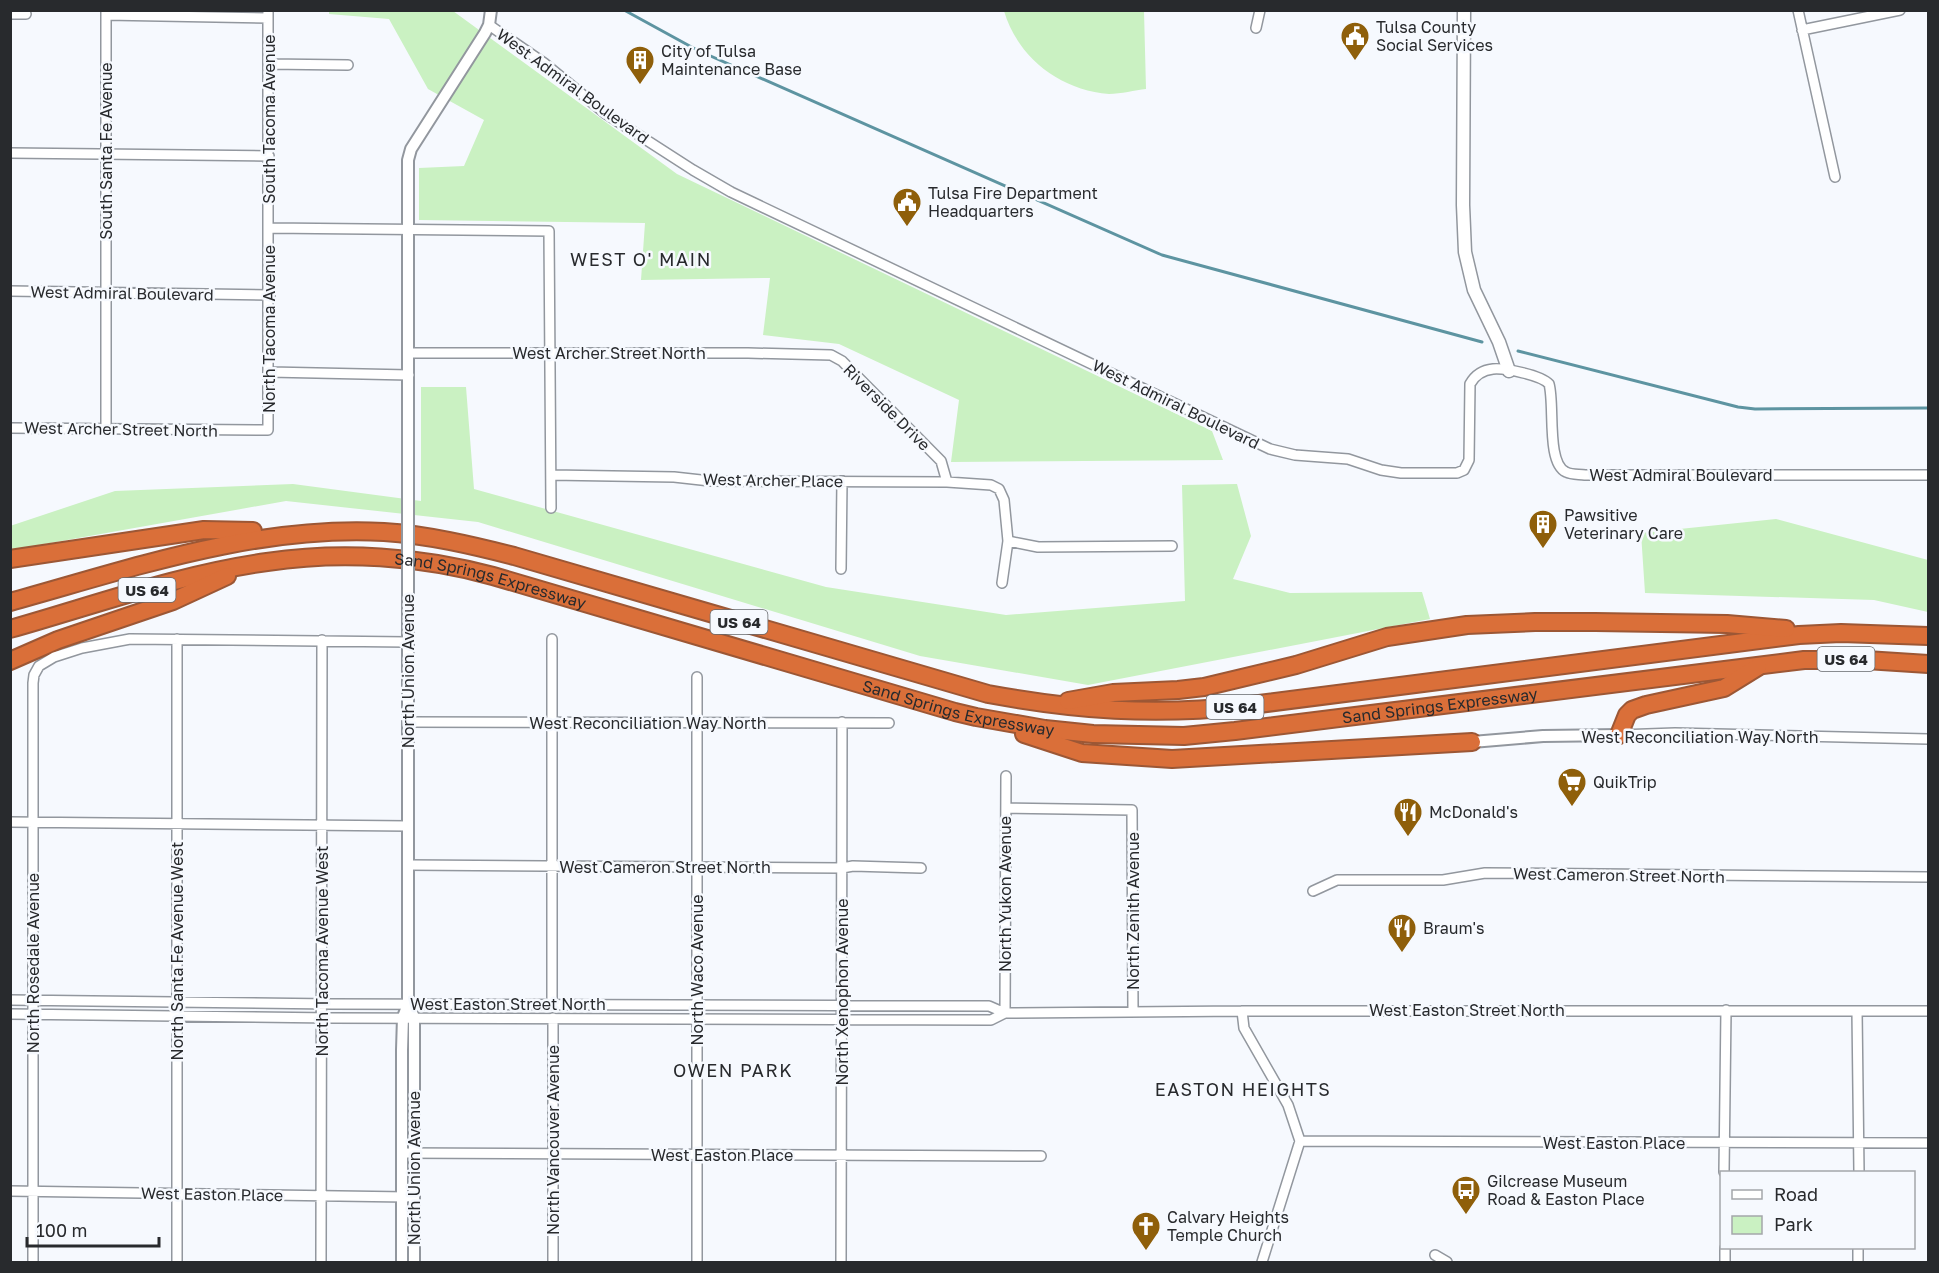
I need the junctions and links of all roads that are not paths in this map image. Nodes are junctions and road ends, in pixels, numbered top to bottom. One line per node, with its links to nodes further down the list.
1 (491, 10): 10 (street)
2 (1260, 10): 11 (street)
3 (1464, 10): 27 (main road)
4 (1798, 10): 12 (street)
5 (1900, 10): 12 (street)
6 (106, 13): 9 (street); 16 (street, South Santa Fe Avenue)
7 (10, 14): 8 (street)
8 (26, 14)
9 (268, 14): 13 (street, South Tacoma Avenue)
10 (489, 25): 20 (street, North Union Avenue); 27 (street, West Admiral Boulevard)
11 (1256, 28)
12 (1802, 30): 18 (street)
13 (268, 63): 14 (street); 17 (street, South Tacoma Avenue)
14 (348, 65)
15 (10, 153): 16 (street)
16 (106, 154): 17 (street); 22 (street, South Santa Fe Avenue)
17 (269, 156): 19 (street, South Tacoma Avenue)
18 (1835, 177)
19 (269, 228): 20 (street); 23 (street, North Tacoma Avenue)
20 (408, 231): 24 (street, North Union Avenue); 25 (street)
21 (10, 291): 22 (street, West Admiral Boulevard)
22 (108, 292): 23 (street, West Admiral Boulevard); 31 (street, South Santa Fe Avenue)
23 (270, 295): 28 (street, North Tacoma Avenue)
24 (409, 352): 25 (street, West Archer Street North); 29 (street, North Union Avenue)
25 (551, 352): 26 (street, West Archer Street North); 33 (street)
26 (809, 354): 36 (street, Riverside Drive)
27 (1509, 371): 34 (street, West Admiral Boulevard)
28 (270, 372): 29 (street); 32 (street, North Tacoma Avenue)
29 (408, 375): 52 (street, North Union Avenue, bridge)
30 (10, 428): 31 (street, West Archer Street North)
31 (106, 429): 32 (street, West Archer Street North)
32 (268, 430)
33 (551, 475): 35 (street, West Archer Place); 37 (street)
34 (1929, 475)
35 (842, 481): 36 (street, West Archer Place); 43 (street)
36 (948, 482): 39 (street, West Archer Place)
37 (551, 508)
38 (302, 533): 41 (highway); 45 (highway, Sand Springs Expressway / US 64); 57 (highway, Sand Springs Expressway / US 64)
39 (1008, 541): 40 (street); 44 (street)
40 (1172, 546)
41 (10, 559)
42 (255, 564): 46 (highway, Sand Springs Expressway / US 64); 53 (highway); 58 (highway, Sand Springs Expressway / US 64)
43 (841, 569)
44 (1002, 583)
45 (10, 602)
46 (10, 629)
47 (1841, 633): 48 (highway, Sand Springs Expressway / US 64); 57 (highway, Sand Springs Expressway / US 64); 57 (highway)
48 (1929, 636)
49 (177, 639): 51 (street); 70 (street, North Rosedale Avenue); 71 (street, North Santa Fe Avenue West)
50 (552, 639): 63 (street)
51 (322, 640): 52 (street); 72 (street, North Tacoma Avenue West)
52 (407, 642): 59 (street, North Union Avenue)
53 (10, 661)
54 (1763, 664): 55 (highway, Sand Springs Expressway / US 64); 58 (highway, Sand Springs Expressway / US 64); 64 (highway)
55 (1929, 664)
56 (697, 677): 61 (street, North Waco Avenue)
57 (1045, 704)
58 (955, 712): 66 (highway)
59 (407, 722): 63 (street, West Reconciliation Way North); 73 (street, North Union Avenue)
60 (842, 722): 61 (street, West Reconciliation Way North); 62 (street, West Reconciliation Way North); 77 (street, North Xenophon Avenue)
61 (697, 723): 63 (street, West Reconciliation Way North); 75 (street, North Waco Avenue)
62 (889, 723)
63 (552, 724): 76 (street)
64 (1619, 735): 65 (street, West Reconciliation Way North); 66 (street, West Reconciliation Way North)
65 (1929, 738)
66 (1465, 743)
67 (1006, 776): 68 (street, North Yukon Avenue)
68 (1006, 808): 95 (street, North Zenith Avenue); 96 (street, North Yukon Avenue)
69 (10, 822): 70 (street)
70 (34, 823): 71 (street); 82 (street, North Rosedale Avenue)
71 (177, 825): 72 (street); 83 (street, North Santa Fe Avenue West)
72 (322, 825): 73 (street); 84 (street, North Tacoma Avenue West)
73 (408, 826): 74 (street, North Union Avenue)
74 (408, 865): 76 (street, West Cameron Street North); 85 (street, North Union Avenue)
75 (698, 866): 76 (street, West Cameron Street North); 77 (street, West Cameron Street North); 89 (street, North Waco Avenue)
76 (553, 867): 87 (street)
77 (842, 868): 78 (street, West Cameron Street North); 90 (street, North Xenophon Avenue)
78 (921, 868)
79 (1929, 877): 80 (street, West Cameron Street North)
80 (1313, 891)
81 (10, 1000): 82 (street, West Easton Street North)
82 (33, 1000): 83 (street, West Easton Street North); 98 (street, North Rosedale Avenue)
83 (177, 1002): 84 (street, West Easton Street North); 99 (street, North Santa Fe Avenue West)
84 (322, 1004): 85 (street, West Easton Street North); 101 (street, North Tacoma Avenue West)
85 (408, 1004): 86 (street, West Easton Street North); 100 (street, North Union Avenue)
86 (540, 1005): 87 (street, West Easton Street North); 105 (street)
87 (552, 1005): 88 (street, West Easton Street North)
88 (567, 1005): 89 (street, West Easton Street North); 103 (street)
89 (697, 1005): 90 (street, West Easton Street North); 104 (street, North Waco Avenue)
90 (842, 1005): 96 (street, West Easton Street North); 106 (street, North Xenophon Avenue)
91 (1726, 1010): 92 (street, West Easton Street North); 93 (street, West Easton Street North); 108 (street)
92 (1242, 1011): 95 (street, West Easton Street North); 107 (street)
93 (1857, 1011): 94 (street, West Easton Street North); 109 (street)
94 (1929, 1011)
95 (1133, 1012): 96 (street, West Easton Street North)
96 (1005, 1013): 106 (street, West Easton Street North)
97 (10, 1014): 98 (street, West Easton Street North)
98 (33, 1014): 99 (street, West Easton Street North); 119 (street, North Rosedale Avenue)
99 (178, 1015): 101 (street, West Easton Street North); 120 (street, North Santa Fe Avenue West)
100 (409, 1017): 101 (street, West Easton Street North); 105 (street, West Easton Street North); 111 (street, North Union Avenue)
101 (321, 1018): 121 (street, North Tacoma Avenue West)
102 (553, 1018): 103 (street, West Easton Street North); 105 (street, West Easton Street North); 112 (street, North Vancouver Avenue)
103 (567, 1018): 104 (street, West Easton Street North)
104 (697, 1018): 106 (street, West Easton Street North); 113 (street, North Waco Avenue)
105 (541, 1019)
106 (842, 1019): 114 (street, North Xenophon Avenue)
107 (1300, 1141): 108 (street, West Easton Place); 124 (street)
108 (1724, 1142): 109 (street, West Easton Place); 116 (street)
109 (1859, 1143): 110 (street, West Easton Place); 117 (street)
110 (1929, 1143)
111 (408, 1153): 112 (street, West Easton Place); 122 (street, North Union Avenue)
112 (552, 1154): 113 (street, West Easton Place); 130 (street, North Vancouver Avenue)
113 (696, 1155): 114 (street, West Easton Place); 131 (street, North Waco Avenue)
114 (842, 1156): 115 (street, West Easton Place); 132 (street, North Xenophon Avenue)
115 (1041, 1156)
116 (1724, 1171)
117 (1858, 1171)
118 (10, 1191): 119 (street, West Easton Place)
119 (33, 1192): 120 (street, West Easton Place); 125 (street, North Rosedale Avenue)
120 (177, 1194): 121 (street, West Easton Place); 126 (street, North Santa Fe Avenue West)
121 (321, 1195): 122 (street, West Easton Place); 127 (street, North Tacoma Avenue West)
122 (408, 1197): 128 (street, North Union Avenue); 129 (street, North Union Avenue)
123 (1435, 1255): 133 (street)
124 (1262, 1262)
125 (33, 1263)
126 (177, 1263)
127 (321, 1263)
128 (402, 1263)
129 (414, 1263)
130 (553, 1263)
131 (697, 1263)
132 (841, 1263)
133 (1447, 1263)

